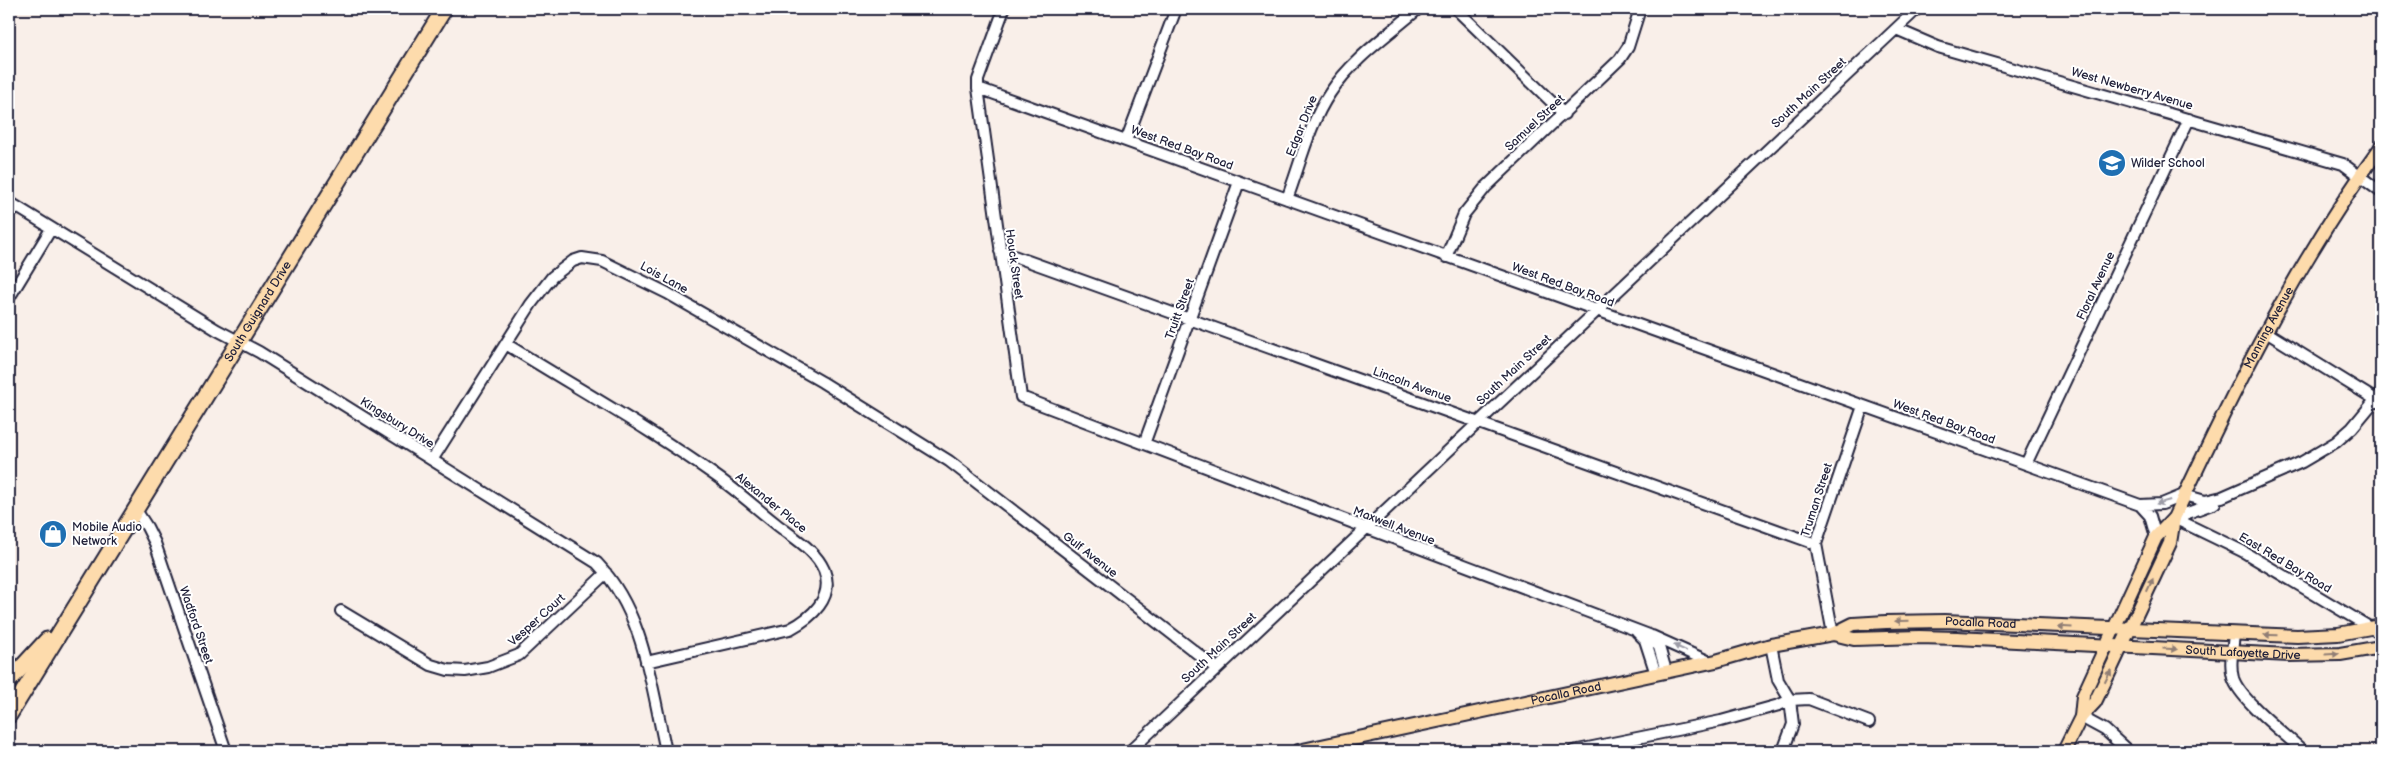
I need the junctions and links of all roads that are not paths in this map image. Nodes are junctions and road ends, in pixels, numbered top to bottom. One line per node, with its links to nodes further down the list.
1 (444, 9): 26 (highway, South Guignard Drive)
2 (1004, 9): 9 (street, Houck Street)
3 (1176, 9): 12 (street)
4 (1418, 9): 17 (street, Edgar Drive)
5 (1456, 9): 10 (street)
6 (1640, 9): 10 (street, Samuel Street)
7 (1917, 9): 8 (street, South Main Street)
8 (1896, 29): 11 (street, West Newberry Avenue); 23 (street, South Main Street)
9 (978, 88): 12 (street, West Red Bay Road); 20 (street, Houck Street)
10 (1564, 114): 21 (street, Samuel Street)
11 (2189, 119): 14 (street, West Newberry Avenue); 34 (street, Floral Avenue)
12 (1126, 141): 15 (street, West Red Bay Road)
13 (2381, 147): 14 (main road, Manning Avenue)
14 (2360, 176): 16 (street, West Newberry Avenue); 25 (main road, Manning Avenue)
15 (1239, 182): 17 (street, West Red Bay Road); 24 (street, Truitt Street)
16 (2381, 192)
17 (1287, 199): 21 (street, West Red Bay Road)
18 (9, 202): 19 (street, Kingsbury Drive)
19 (51, 228): 22 (street); 26 (street, Kingsbury Drive)
20 (1000, 251): 24 (street, Lincoln Avenue); 31 (street, Houck Street)
21 (1446, 257): 23 (street, West Red Bay Road)
22 (9, 298)
23 (1596, 310): 29 (street, West Red Bay Road); 30 (street, South Main Street)
24 (1190, 318): 30 (street, Lincoln Avenue); 31 (street, Truitt Street)
25 (2266, 332): 28 (street); 35 (main road, Manning Avenue)
26 (238, 341): 32 (street, Kingsbury Drive); 38 (highway, South Guignard Drive)
27 (506, 344): 32 (street, Lois Lane); 33 (street, Lois Lane); 58 (street, Alexander Place)
28 (2380, 399): 36 (street)
29 (1863, 406): 34 (street, West Red Bay Road); 42 (street, Truman Street)
30 (1478, 422): 40 (street, South Main Street); 42 (street, Lincoln Avenue)
31 (1144, 444): 40 (street, Maxwell Avenue)
32 (432, 460): 43 (street, Kingsbury Drive)
33 (949, 462): 60 (street, Gulf Avenue)
34 (2026, 464): 37 (street, West Red Bay Road)
35 (2184, 495): 36 (street); 37 (street, West Red Bay Road, one-way to 37); 39 (main road, Manning Avenue)
36 (2222, 497): 39 (street)
37 (2140, 505): 41 (street)
38 (136, 510): 45 (highway, South Guignard Drive); 67 (street, Wadford Street)
39 (2174, 518): 41 (main road, Manning Avenue); 47 (main road, Manning Avenue, one-way to 39); 48 (street, East Red Bay Road)
40 (1365, 529): 49 (street, Maxwell Avenue); 60 (street, South Main Street)
41 (2156, 537): 46 (main road, Manning Avenue)
42 (1816, 544): 50 (street, Truman Street)
43 (606, 573): 44 (street, Vesper Court); 58 (street, Kingsbury Drive)
44 (341, 611)
45 (70, 616): 62 (highway); 64 (highway)
46 (2113, 629): 47 (main road, Pocalla Road); 50 (main road, Pocalla Road, one-way to 50); 54 (main road, Manning Avenue)
47 (2129, 629): 51 (main road, South Lafayette Drive); 55 (main road, Manning Avenue)
48 (2378, 630): 51 (main road, South Lafayette Drive, one-way to 51)
49 (1636, 631): 52 (street, Maxwell Avenue); 61 (street)
50 (1833, 634): 53 (main road, Pocalla Road); 54 (main road, Pocalla Road)
51 (2234, 634): 57 (street)
52 (1649, 635): 59 (street, Maxwell Avenue, one-way to 52); 61 (street)
53 (1771, 645): 59 (main road, Pocalla Road); 63 (street)
54 (2106, 646): 55 (main road, South Lafayette Drive); 65 (main road, Manning Avenue)
55 (2122, 646): 57 (main road, South Lafayette Drive, one-way to 57); 65 (main road, Manning Avenue, one-way to 55)
56 (2381, 647): 57 (main road, South Lafayette Drive, one-way to 56)
57 (2233, 653): 75 (street)
58 (646, 662): 68 (street, Kingsbury Drive)
59 (1710, 662): 61 (main road, Pocalla Road)
60 (1216, 668): 69 (street, South Main Street)
61 (1661, 673): 70 (main road, Pocalla Road)
62 (9, 681)
63 (1790, 700): 66 (street); 71 (street); 72 (street)
64 (9, 715)
65 (2081, 717): 73 (main road, Manning Avenue); 74 (street)
66 (1869, 722)
67 (226, 751)
68 (666, 751)
69 (1130, 751)
70 (1298, 751)
71 (1573, 751)
72 (1783, 751)
73 (2064, 751)
74 (2128, 751)
75 (2303, 751)

